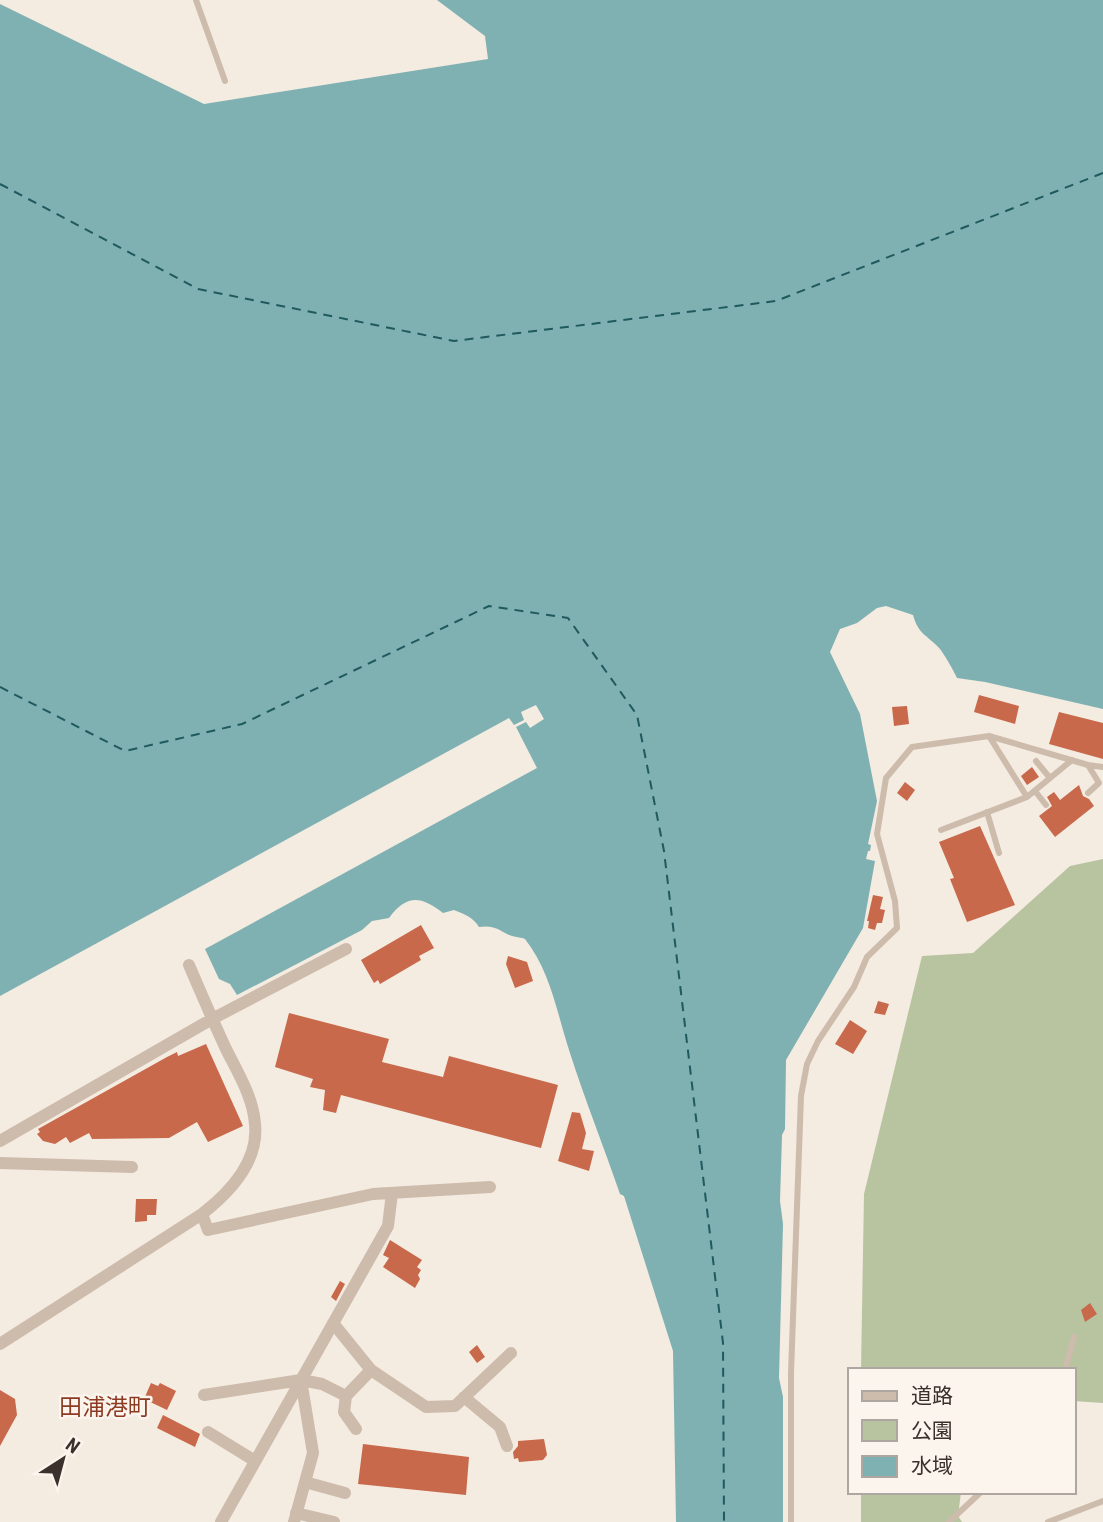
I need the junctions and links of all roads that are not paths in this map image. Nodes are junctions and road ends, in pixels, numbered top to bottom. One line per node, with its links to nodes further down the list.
1 (196, 0): 2 (lane)
2 (225, 81)
3 (989, 736): 4 (lane); 11 (lane); 46 (lane)
4 (1072, 760): 6 (lane); 8 (lane)
5 (1036, 761): 8 (lane)
6 (1088, 765): 7 (lane); 10 (lane)
7 (1103, 767)
8 (1050, 778): 9 (lane)
9 (1035, 791): 11 (lane); 12 (lane)
10 (1088, 793)
11 (1027, 797): 13 (lane)
12 (1046, 805)
13 (987, 812): 14 (lane); 15 (lane)
14 (941, 830)
15 (999, 853)
16 (346, 948): 18 (street)
17 (189, 965): 18 (street)
18 (212, 1019): 19 (street); 24 (street)
19 (0, 1141)
20 (0, 1163): 21 (street)
21 (132, 1167)
22 (490, 1187): 23 (street)
23 (392, 1193): 24 (street); 25 (street)
24 (202, 1214): 27 (street)
25 (333, 1323): 30 (street); 31 (street)
26 (1074, 1337): 29 (lane)
27 (0, 1344)
28 (511, 1353): 34 (street)
29 (1066, 1368)
30 (372, 1370): 33 (street); 34 (street)
31 (301, 1380): 32 (street); 33 (street); 38 (street); 39 (street)
32 (204, 1395)
33 (346, 1396): 35 (street)
34 (464, 1397): 37 (street)
35 (356, 1429)
36 (208, 1432): 38 (street)
37 (507, 1446)
38 (255, 1461): 44 (street)
39 (305, 1482): 40 (street); 43 (street)
40 (345, 1493)
41 (979, 1494): 47 (lane)
42 (1103, 1501): 48 (lane)
43 (295, 1517): 45 (street)
44 (221, 1522)
45 (334, 1522)
46 (792, 1522)
47 (949, 1522)
48 (1048, 1522)

